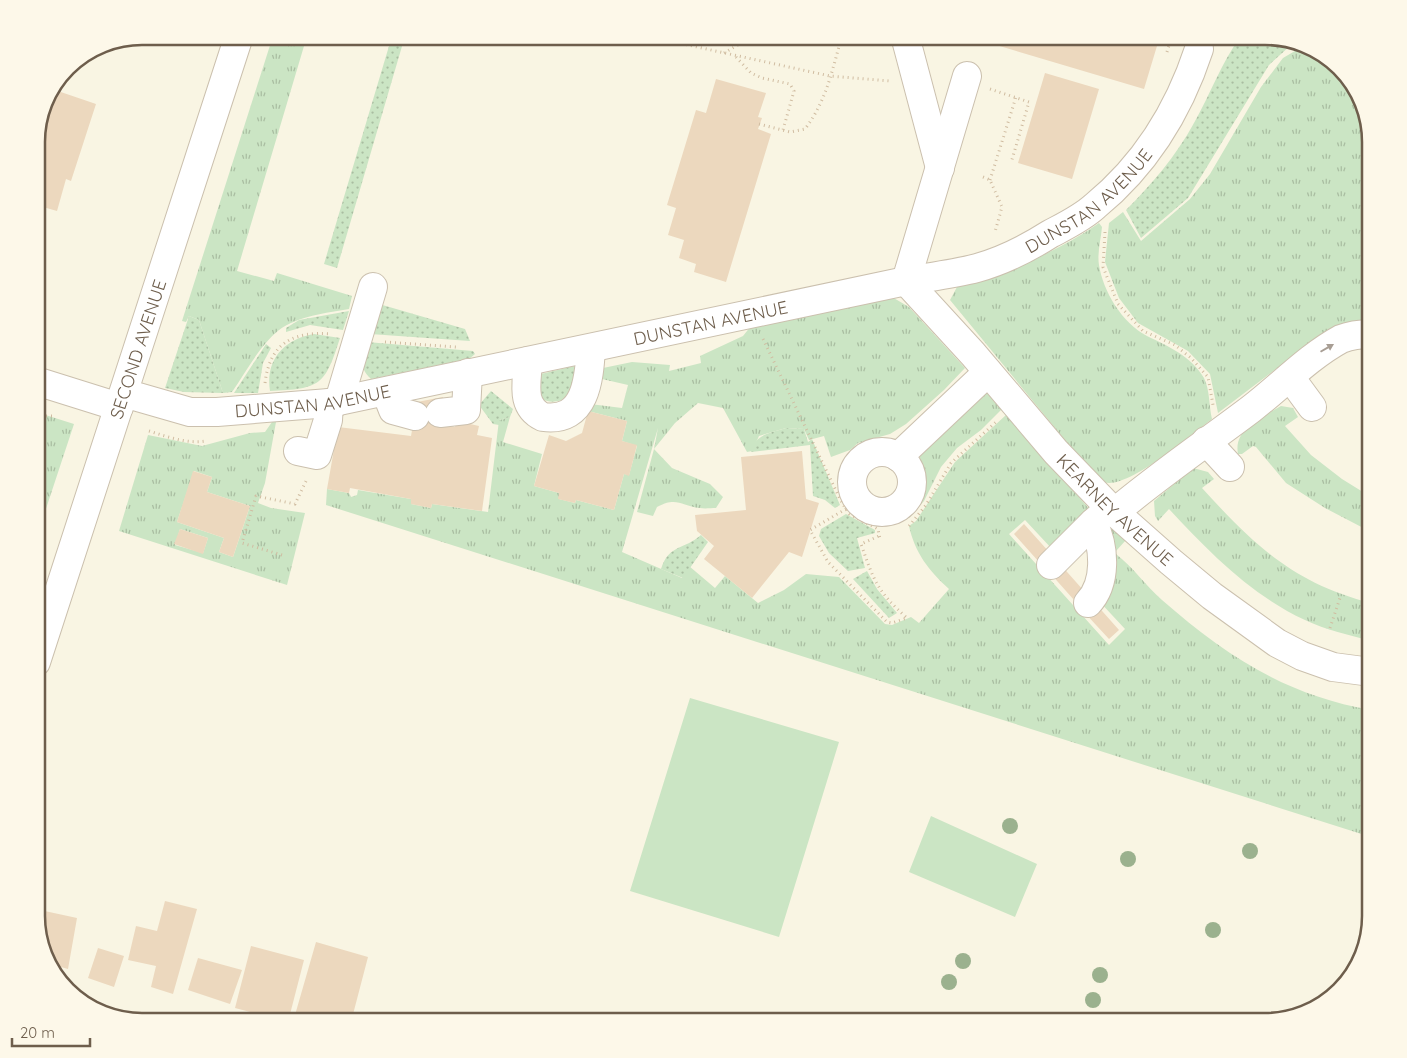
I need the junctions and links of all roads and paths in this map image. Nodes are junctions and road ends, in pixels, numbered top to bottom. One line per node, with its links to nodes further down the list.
1 (236, 45): 35 (street, SECOND AVENUE)
2 (685, 45): 8 (path)
3 (738, 45): 8 (path)
4 (839, 45): 11 (path)
5 (908, 45): 13 (street)
6 (1170, 45): 9 (path)
7 (1199, 49): 22 (street, DUNSTAN AVENUE)
8 (723, 54): 10 (path)
9 (1167, 54)
10 (735, 56): 11 (path); 15 (path)
11 (830, 76): 13 (path); 15 (path)
12 (967, 76): 17 (street)
13 (918, 83): 17 (street)
14 (759, 124): 15 (path)
15 (784, 130)
16 (1011, 164): 19 (path)
17 (940, 168): 22 (street)
18 (983, 177): 19 (path)
19 (990, 180): 21 (path)
20 (1106, 224): 39 (path)
21 (993, 240)
22 (906, 281): 27 (street, DUNSTAN AVENUE); 30 (street, KEARNEY AVENUE)
23 (373, 287): 36 (street)
24 (337, 334): 33 (path)
25 (1362, 334): 31 (street, one-way to 25)
26 (762, 336): 43 (path)
27 (591, 349): 28 (street, DUNSTAN AVENUE); 28 (street)
28 (528, 361): 29 (street, DUNSTAN AVENUE)
29 (468, 372): 34 (street, DUNSTAN AVENUE); 34 (street)
30 (988, 372): 37 (street, KEARNEY AVENUE); 41 (street)
31 (1290, 377): 38 (street); 39 (street)
32 (45, 382): 35 (street, DUNSTAN AVENUE)
33 (265, 385)
34 (386, 392): 36 (street, DUNSTAN AVENUE)
35 (122, 400): 36 (street, DUNSTAN AVENUE); 51 (street, SECOND AVENUE)
36 (334, 402): 40 (street)
37 (1016, 404): 44 (street, KEARNEY AVENUE); 45 (path)
38 (1312, 407)
39 (1212, 436): 42 (street); 44 (street)
40 (308, 453): 46 (path)
41 (898, 456)
42 (1230, 466)
43 (846, 509): 43 (path)
44 (1106, 514): 47 (street); 49 (street); 52 (street, KEARNEY AVENUE)
45 (909, 526)
46 (282, 555)
47 (1050, 564)
48 (1341, 595): 50 (path)
49 (1086, 602)
50 (1330, 628)
51 (45, 635)
52 (1362, 671)

